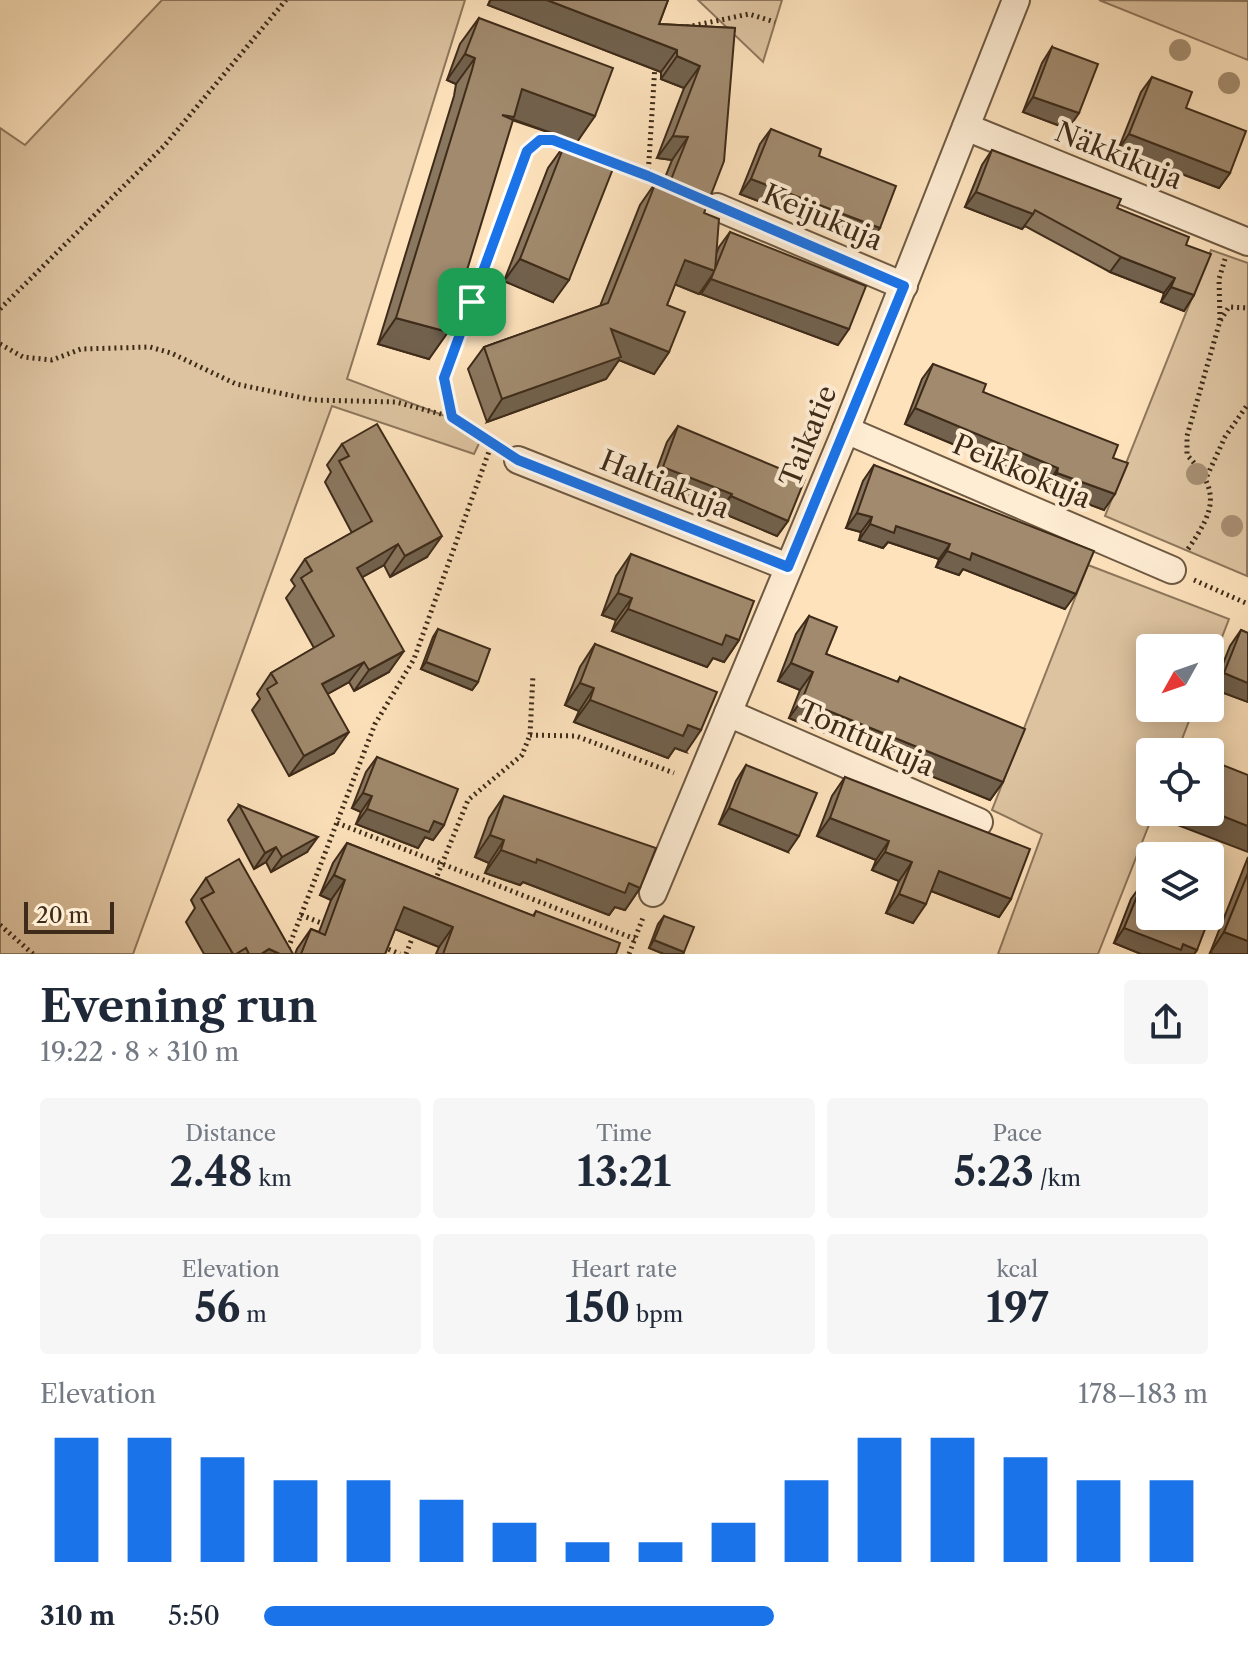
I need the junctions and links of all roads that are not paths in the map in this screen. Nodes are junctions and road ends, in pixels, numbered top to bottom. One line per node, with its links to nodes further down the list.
1 (1016, 0): 2 (street, Taikatie)
2 (966, 127): 4 (street, Näkkikuja); 5 (street, Taikatie)
3 (717, 207): 5 (street, Keijukuja)
4 (1240, 239)
5 (904, 286): 6 (street, Taikatie)
6 (846, 430): 8 (street, Taikatie); 9 (street, Peikkokuja)
7 (518, 460): 8 (street, Haltiakuja)
8 (788, 567): 10 (street, Taikatie)
9 (1172, 570)
10 (728, 713): 11 (street, Tonttukuja); 12 (street, Taikatie)
11 (979, 822)
12 (653, 893)

